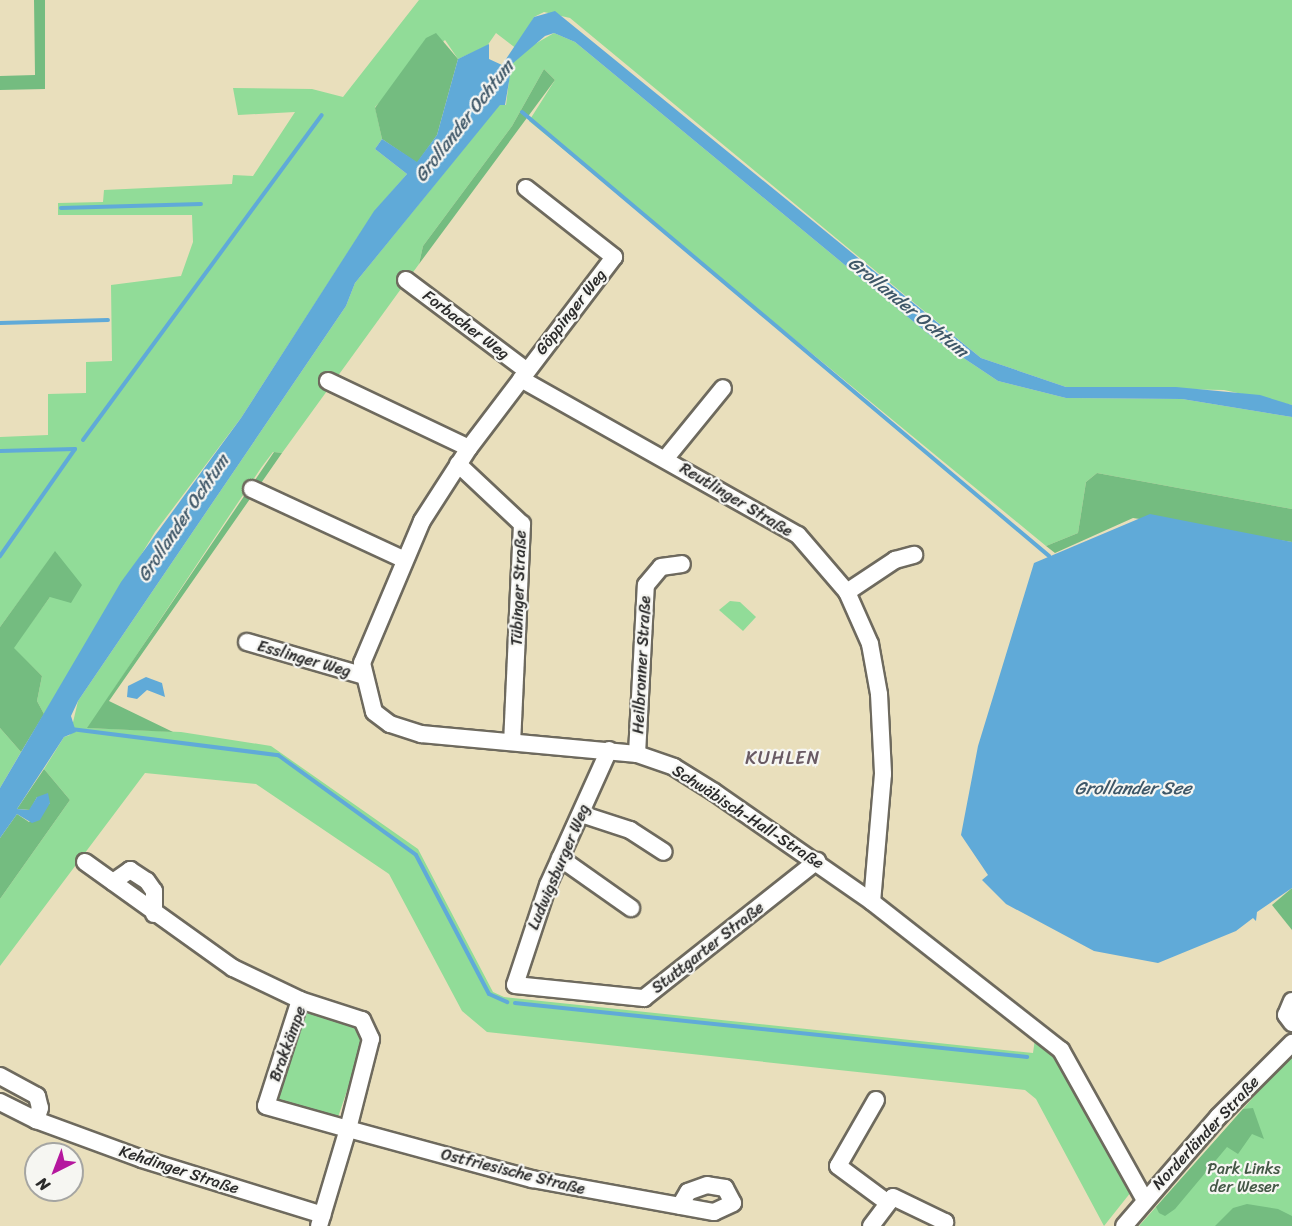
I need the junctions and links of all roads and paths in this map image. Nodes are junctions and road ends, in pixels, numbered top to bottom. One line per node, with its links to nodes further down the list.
1 (526, 188): 3 (street, Göppinger Weg)
2 (406, 280): 3 (street, Forbacher Weg)
3 (524, 374): 6 (street); 7 (street, Reutlinger Straße)
4 (328, 381): 6 (street)
5 (723, 388): 7 (street)
6 (469, 448): 8 (street)
7 (666, 458): 13 (street, Reutlinger Straße)
8 (458, 464): 11 (street); 16 (street, Tübinger Straße)
9 (252, 489): 11 (street)
10 (914, 555): 13 (street)
11 (404, 559): 15 (street)
12 (682, 564): 18 (street, Heilbronner Straße)
13 (847, 592): 25 (street, Reutlinger Straße)
14 (247, 642): 15 (street, Esslinger Weg)
15 (361, 675): 16 (street, Schwäbisch-Hall-Straße)
16 (512, 741): 17 (street, Schwäbisch-Hall-Straße)
17 (609, 750): 18 (street, Schwäbisch-Hall-Straße); 19 (street, Ludwigsburger Weg)
18 (637, 754): 22 (street, Schwäbisch-Hall-Straße)
19 (581, 814): 20 (street); 21 (street, Ludwigsburger Weg)
20 (664, 852)
21 (560, 858): 26 (street); 28 (street, Ludwigsburger Weg)
22 (817, 861): 25 (street, Schwäbisch-Hall-Straße); 28 (street, Stuttgarter Straße)
23 (85, 862): 24 (street)
24 (113, 882): 27 (street); 27 (street)
25 (872, 902): 38 (street, Schwäbisch-Hall-Straße)
26 (631, 908)
27 (154, 914): 29 (street)
28 (515, 986)
29 (300, 1000): 37 (street, Brakkämpe); 37 (street, Brakkämpe)
30 (1292, 1001): 31 (street)
31 (1292, 1023)
32 (1292, 1043): 38 (street, Norderländer Straße)
33 (0, 1076): 36 (street)
34 (876, 1100): 39 (street)
35 (0, 1102): 36 (street, Kehdinger Straße)
36 (36, 1120): 41 (street, Kehdinger Straße)
37 (348, 1129): 40 (street, Ostfriesische Straße); 41 (street, Brakkämpe)
38 (1145, 1200): 44 (street, Norderländer Straße)
39 (888, 1203): 42 (street); 43 (street)
40 (680, 1206)
41 (321, 1220)
42 (872, 1226)
43 (943, 1226)
44 (1124, 1226)

